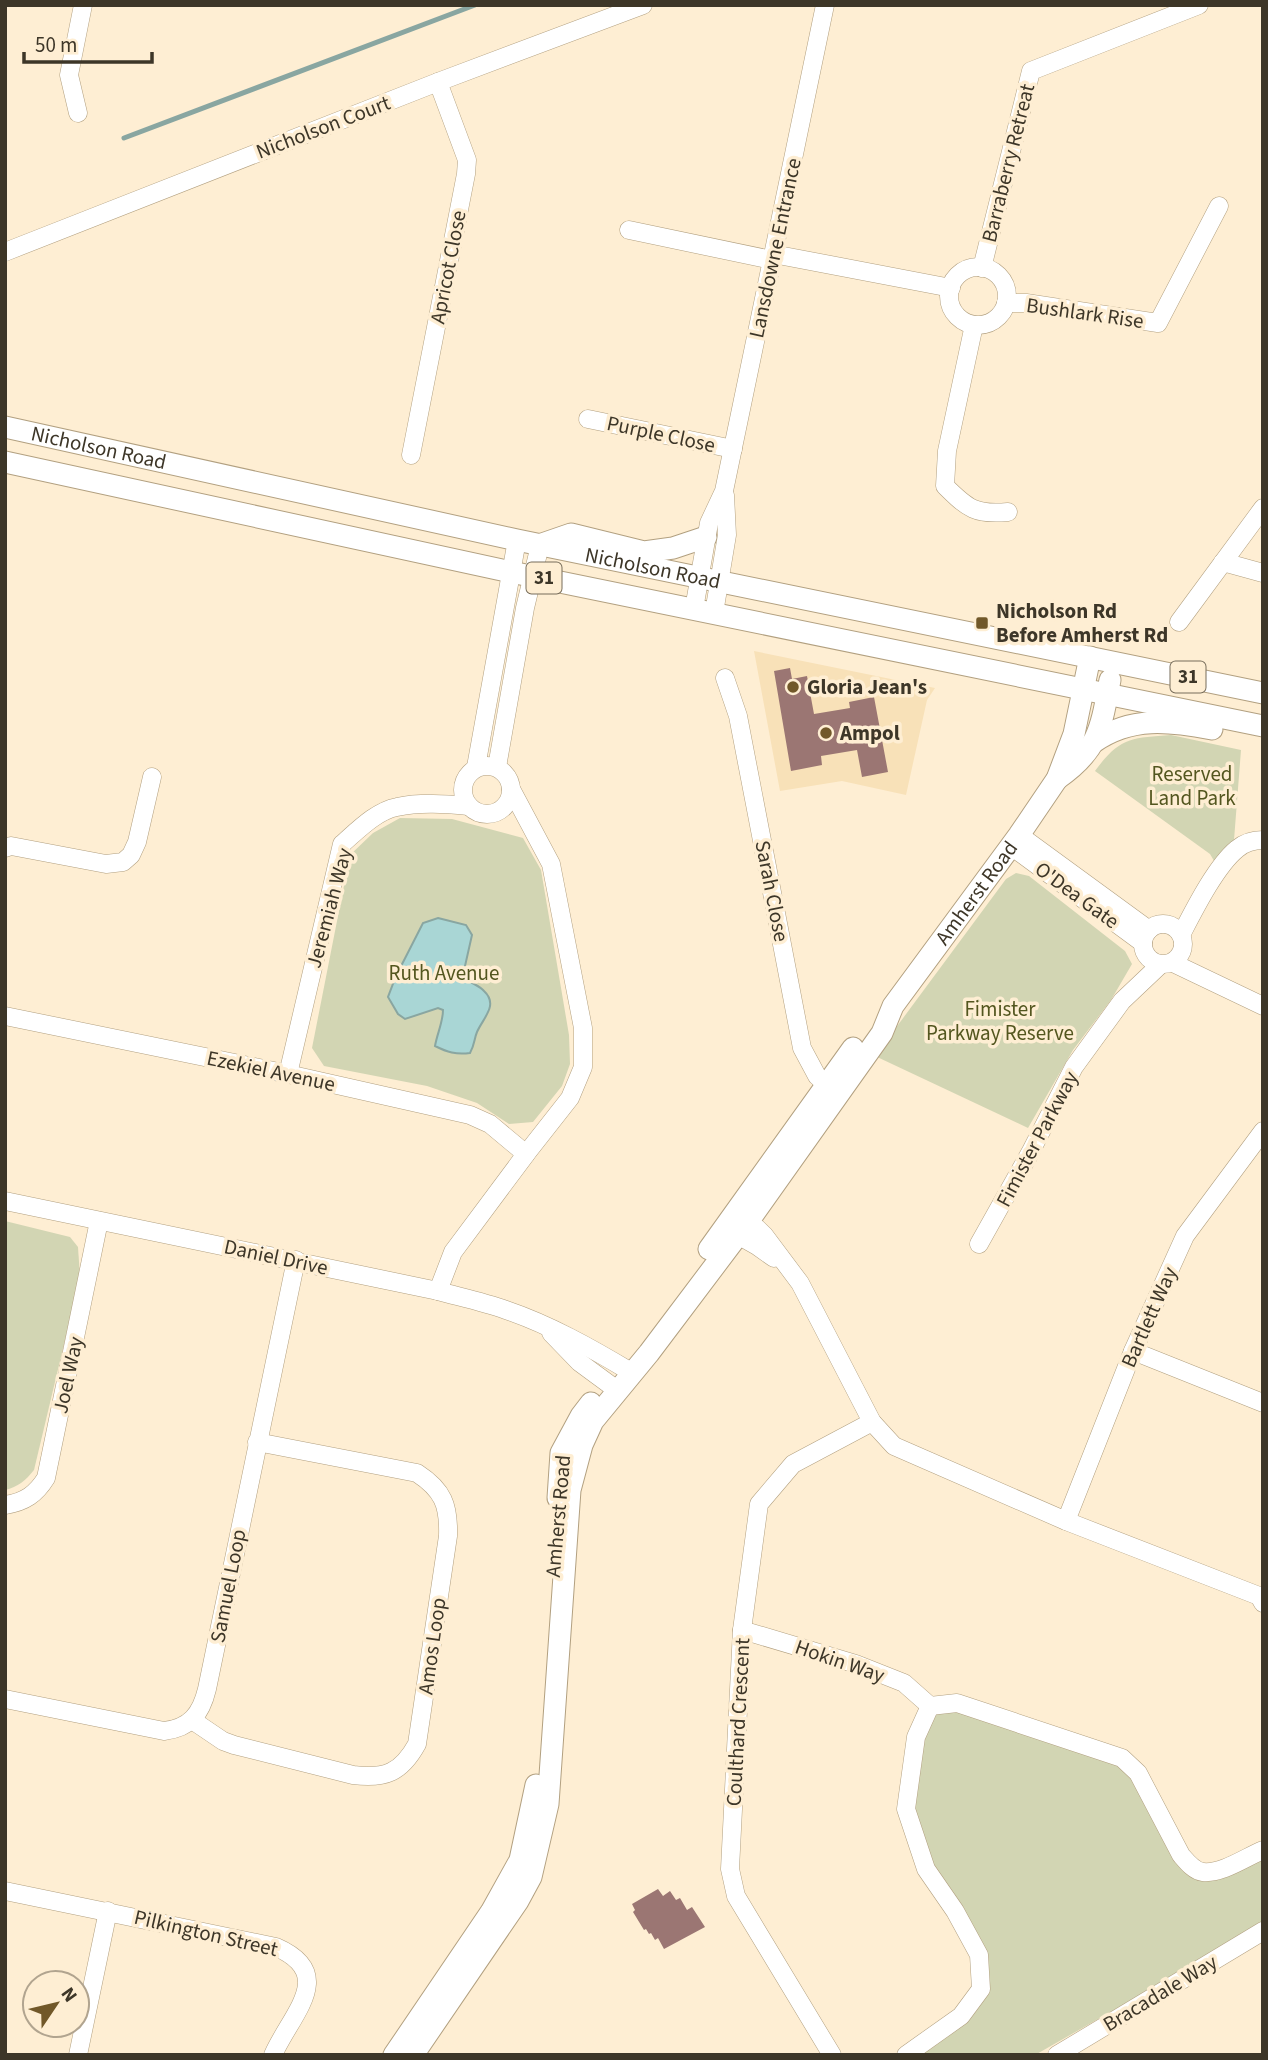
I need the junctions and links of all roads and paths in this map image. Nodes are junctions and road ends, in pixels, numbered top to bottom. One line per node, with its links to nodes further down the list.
1 (83, 5): 6 (street)
2 (643, 5): 5 (street, Nicholson Court)
3 (825, 5): 10 (street, Lansdowne Entrance)
4 (1199, 5): 11 (street, Barraberry Retreat)
5 (438, 82): 9 (street, Nicholson Court); 18 (street, Apricot Close)
6 (78, 113)
7 (1219, 206): 13 (street, Bushlark Rise)
8 (629, 230): 10 (street)
9 (5, 252)
10 (773, 257): 12 (street); 17 (street, Lansdowne Entrance)
11 (982, 268): 12 (street, Barraberry Retreat); 13 (street, Barraberry Retreat)
12 (951, 288): 14 (street)
13 (1006, 303): 14 (street)
14 (974, 325): 24 (street)
15 (588, 419): 17 (street, Purple Close)
16 (5, 427): 26 (main road, Nicholson Road / 31)
17 (733, 449): 21 (street, Lansdowne Entrance)
18 (411, 455)
19 (5, 462): 23 (main road, Nicholson Road / 31)
20 (5, 474): 23 (main road)
21 (724, 491): 25 (street, Lansdowne Entrance); 32 (street, Lansdowne Entrance)
22 (1263, 508): 28 (street)
23 (225, 511): 29 (main road, Nicholson Road / 31)
24 (1009, 512)
25 (706, 537): 27 (main road); 32 (street, Lansdowne Entrance)
26 (517, 540): 27 (main road, Nicholson Road / 31); 29 (street)
27 (540, 545): 31 (street); 32 (main road, Nicholson Road / 31)
28 (1223, 562): 30 (street); 34 (street)
29 (511, 572): 31 (main road, Nicholson Road / 31); 44 (street)
30 (1263, 573)
31 (533, 576): 33 (main road, Nicholson Road / 31); 45 (street)
32 (710, 580): 33 (street, Lansdowne Entrance); 35 (main road, Nicholson Road / 31)
33 (704, 611): 38 (main road, Nicholson Road / 31)
34 (1179, 622)
35 (1090, 657): 36 (main road, Nicholson Road / 31); 38 (main road, Amherst Road)
36 (1113, 661): 39 (main road, Amherst Road); 40 (main road, Nicholson Road / 31)
37 (725, 678): 63 (street, Sarah Close)
38 (1084, 688): 39 (main road, Nicholson Road / 31); 47 (main road, Amherst Road)
39 (1108, 692): 41 (main road, Nicholson Road / 31); 43 (main road, Amherst Road)
40 (1263, 692)
41 (1263, 726)
42 (1263, 738): 43 (main road)
43 (1094, 742): 47 (main road, Amherst Road)
44 (476, 767): 45 (street); 48 (street)
45 (497, 767): 49 (street)
46 (152, 777): 56 (street)
47 (1057, 779): 55 (main road, Amherst Road)
48 (464, 787): 50 (street, Jeremiah Way); 51 (street)
49 (511, 789): 52 (street); 53 (street)
50 (436, 804): 51 (street, Jeremiah Way); 62 (street, Jeremiah Way)
51 (469, 806): 52 (street)
52 (499, 811): 53 (street)
53 (534, 829): 65 (street)
54 (1263, 840): 58 (street, Fimister Parkway)
55 (1015, 841): 57 (street, O'Dea Gate); 63 (main road, Amherst Road)
56 (5, 848)
57 (1146, 942): 58 (street, O'Dea Gate); 58 (street); 59 (street, Fimister Parkway)
58 (1173, 947): 59 (street, Fimister Parkway); 60 (street, O'Dea Gate)
59 (1122, 1001): 69 (street, Fimister Parkway)
60 (1263, 1006)
61 (5, 1016): 62 (street, Ezekiel Avenue)
62 (288, 1074): 65 (street, Ezekiel Avenue)
63 (832, 1089): 68 (main road, Amherst Road)
64 (1263, 1131): 73 (street, Bartlett Way)
65 (526, 1153): 71 (street)
66 (5, 1201): 67 (street, Daniel Drive)
67 (99, 1221): 70 (street, Daniel Drive); 79 (street, Joel Way)
68 (737, 1223): 74 (main road, Amherst Road); 77 (street)
69 (979, 1244)
70 (296, 1260): 71 (street, Daniel Drive); 78 (street, Samuel Loop)
71 (438, 1291): 72 (street, Daniel Drive)
72 (544, 1325): 74 (street, Daniel Drive); 75 (street, Daniel Drive)
73 (1133, 1351): 76 (street); 80 (street, Bartlett Way)
74 (626, 1369): 75 (main road, Amherst Road)
75 (612, 1386): 92 (main road, Amherst Road); 93 (main road, Amherst Road)
76 (1263, 1403)
77 (872, 1422): 80 (street); 82 (street, Coulthard Crescent)
78 (257, 1441): 85 (street, Samuel Loop); 85 (street, Amos Loop)
79 (5, 1505)
80 (1066, 1521): 81 (street)
81 (1263, 1603)
82 (742, 1630): 84 (street, Hokin Way); 94 (street, Coulthard Crescent)
83 (5, 1699): 85 (street)
84 (930, 1706): 86 (street); 95 (street)
85 (192, 1720)
86 (1263, 1850)
87 (5, 1891): 88 (street, Pilkington Street)
88 (108, 1911): 90 (street); 91 (street, Pilkington Street)
89 (1263, 1931): 96 (street, Bracadale Way)
90 (78, 2055)
91 (273, 2055)
92 (394, 2055)
93 (413, 2055)
94 (832, 2055)
95 (906, 2055)
96 (1057, 2055)

